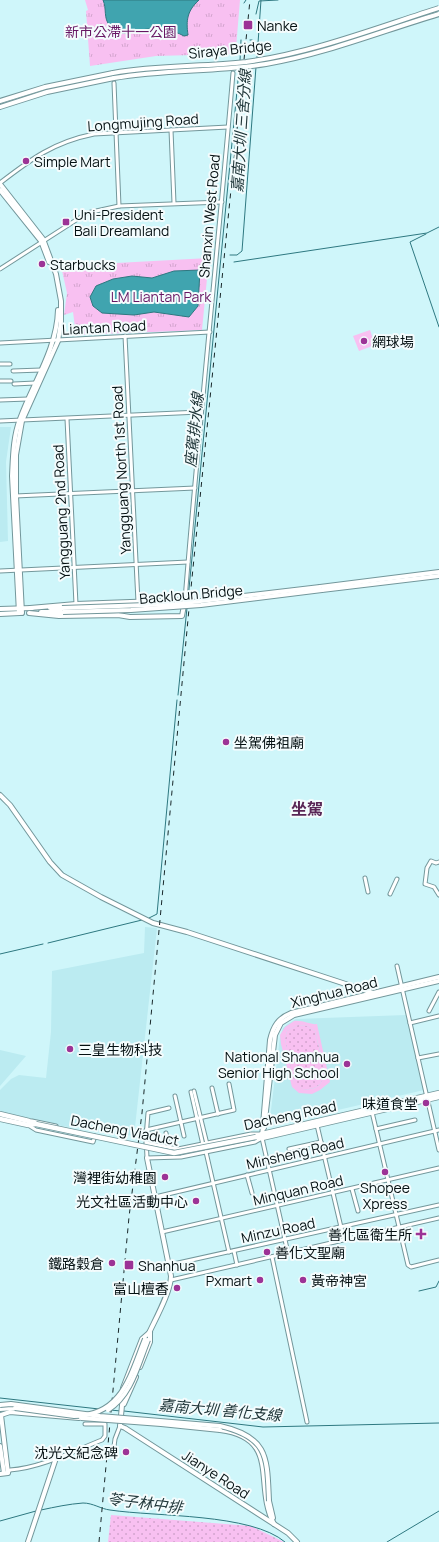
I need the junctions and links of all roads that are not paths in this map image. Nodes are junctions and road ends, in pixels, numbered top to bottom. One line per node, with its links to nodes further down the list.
1 (439, 8): 5 (street, Siraya Bridge, bridge)
2 (439, 14): 4 (street, Siraya Bridge, bridge)
3 (233, 73): 7 (street, Shanxin West Road)
4 (114, 81): 6 (street, Siraya Bridge); 9 (street)
5 (0, 101)
6 (0, 107)
7 (228, 127): 8 (street, Longmujing Road); 12 (street, Shanxin West Road)
8 (171, 130): 9 (street, Longmujing Road); 13 (street)
9 (116, 133): 10 (street, Longmujing Road); 14 (street)
10 (0, 183): 15 (street)
11 (0, 190): 15 (street)
12 (222, 202): 13 (street); 17 (street, Shanxin West Road)
13 (174, 204): 14 (street)
14 (119, 206): 15 (street)
15 (42, 240): 16 (street); 19 (street)
16 (0, 269)
17 (210, 332): 18 (street, Liantan Road); 31 (street, Shanxin West Road)
18 (125, 336): 19 (street, Liantan Road); 32 (street, Yangguang North 1st Road)
19 (56, 341): 20 (street, Liantan Road); 23 (street); 35 (street)
20 (0, 343)
21 (0, 364): 22 (street)
22 (10, 364)
23 (41, 370): 24 (street); 27 (street)
24 (13, 371)
25 (11, 381): 26 (street)
26 (0, 382)
27 (35, 383): 28 (street); 29 (street)
28 (14, 384)
29 (28, 399): 30 (street); 35 (street)
30 (0, 400)
31 (200, 412): 32 (street); 36 (street, Shanxin West Road)
32 (129, 415): 33 (street); 37 (street, Yangguang North 1st Road)
33 (67, 419): 35 (street); 38 (street, Yangguang 2nd Road)
34 (0, 421): 35 (street)
35 (21, 421): 39 (street)
36 (196, 488): 37 (street); 40 (street, Shanxin West Road)
37 (133, 490): 38 (street); 41 (street, Yangguang North 1st Road)
38 (70, 493): 39 (street); 42 (street, Yangguang 2nd Road)
39 (15, 496): 43 (street)
40 (188, 562): 41 (street); 48 (street, Shanxin West Road)
41 (137, 565): 42 (street); 49 (street, Yangguang North 1st Road)
42 (74, 569): 43 (street); 50 (street, Yangguang 2nd Road)
43 (18, 570): 44 (street); 53 (street)
44 (0, 571)
45 (439, 572): 47 (street)
46 (439, 576): 47 (street)
47 (321, 589): 52 (street, Backloun Bridge, bridge)
48 (185, 600): 49 (street); 52 (street)
49 (138, 602): 50 (street)
50 (76, 604): 52 (street)
51 (0, 609): 53 (street)
52 (29, 610): 53 (street)
53 (20, 611): 54 (street)
54 (0, 614)
55 (0, 795): 68 (street)
56 (438, 863): 57 (street); 62 (street)
57 (439, 867)
58 (365, 878): 60 (street)
59 (397, 879): 61 (street)
60 (368, 892)
61 (390, 894)
62 (439, 895)
63 (397, 966): 66 (street)
64 (439, 978): 66 (street, Xinghua Road)
65 (439, 982): 66 (street, Xinghua Road)
66 (402, 988): 68 (street, Xinghua Road); 71 (street); 97 (street, Xinghua Road)
67 (439, 992): 69 (street)
68 (373, 993): 97 (street, Xinghua Road)
69 (429, 1011)
70 (439, 1016): 71 (street)
71 (410, 1023): 73 (street)
72 (439, 1054): 73 (street)
73 (418, 1058): 80 (street)
74 (229, 1084): 84 (street)
75 (212, 1088): 84 (street)
76 (193, 1092): 86 (street)
77 (439, 1093): 80 (main road, Dacheng Road)
78 (174, 1096): 89 (street)
79 (439, 1097): 80 (main road, Dacheng Road)
80 (427, 1098): 82 (main road, Dacheng Road); 94 (street)
81 (169, 1108): 92 (street)
82 (372, 1110): 90 (main road, Dacheng Road); 91 (street)
83 (0, 1114): 88 (main road)
84 (218, 1114): 86 (street)
85 (0, 1119): 88 (main road)
86 (199, 1119): 89 (street); 100 (street)
87 (416, 1120): 91 (street)
88 (28, 1123): 88 (street); 97 (main road, Dacheng Viaduct, bridge)
89 (181, 1123): 92 (street); 96 (street)
90 (317, 1123): 97 (main road, Dacheng Road); 98 (street)
91 (376, 1129): 101 (street)
92 (146, 1130): 99 (street)
93 (439, 1130): 94 (street, Minsheng Road)
94 (435, 1131): 101 (street, Minsheng Road); 104 (street)
95 (166, 1134): 102 (street)
96 (184, 1136)
97 (262, 1136): 100 (street, Dacheng Road); 105 (street, Dacheng Road); 109 (street)
98 (321, 1142): 103 (street); 106 (street)
99 (146, 1143): 102 (street, Dacheng Road); 107 (street)
100 (205, 1144): 102 (street, Dacheng Road)
101 (380, 1144): 106 (street, Minsheng Road); 111 (street)
102 (170, 1149)
103 (289, 1150)
104 (439, 1150)
105 (206, 1152): 107 (street, Dacheng Road); 112 (street)
106 (325, 1157): 109 (street, Minsheng Road); 115 (street)
107 (147, 1158): 116 (street)
108 (439, 1168): 111 (street, Minquan Road)
109 (269, 1170): 110 (street, Minsheng Road); 118 (street)
110 (247, 1175): 112 (street, Minsheng Road); 114 (street)
111 (388, 1180): 113 (street, Minquan Road); 120 (street)
112 (213, 1183): 116 (street, Minsheng Road); 121 (street)
113 (352, 1188): 115 (street, Minquan Road); 119 (street)
114 (252, 1193)
115 (333, 1193): 118 (street, Minquan Road); 124 (street)
116 (155, 1197): 125 (street)
117 (439, 1205): 120 (street, Minzu Road)
118 (277, 1206): 121 (street, Minquan Road); 126 (street)
119 (358, 1210)
120 (396, 1215): 123 (street); 124 (street, Minzu Road)
121 (221, 1218): 125 (street, Minquan Road); 129 (street)
122 (439, 1218): 123 (street)
123 (399, 1227): 127 (street); 132 (street)
124 (341, 1228): 126 (street, Minzu Road); 127 (street)
125 (162, 1232): 133 (street)
126 (285, 1240): 128 (street, Minzu Road); 130 (street)
127 (344, 1240): 130 (street)
128 (234, 1251): 129 (street, Minzu Road); 134 (street)
129 (229, 1252): 133 (street, Minzu Road)
130 (288, 1253): 131 (street)
131 (272, 1257): 134 (street); 142 (street)
132 (439, 1260)
133 (169, 1265): 135 (street)
134 (237, 1265): 135 (street)
135 (171, 1280): 136 (street)
136 (150, 1332): 137 (street); 138 (street); 138 (street)
137 (146, 1340): 140 (street, bridge); 141 (street, bridge)
138 (125, 1395): 144 (street)
139 (0, 1406): 153 (street, bridge)
140 (0, 1409)
141 (79, 1418): 149 (street, bridge); 150 (street, bridge)
142 (307, 1422)
143 (86, 1424): 148 (street)
144 (120, 1426): 147 (street); 151 (street, Jianye Road)
145 (0, 1446): 146 (street)
146 (0, 1451): 149 (street)
147 (114, 1454)
148 (56, 1458): 149 (street); 154 (street)
149 (4, 1473)
150 (267, 1511): 151 (street); 152 (street)
151 (261, 1516): 152 (street, Jianye Road)
152 (274, 1525): 153 (street, Jianye Road)
153 (283, 1530): 155 (street, Jianye Road)
154 (28, 1542)
155 (297, 1542)

